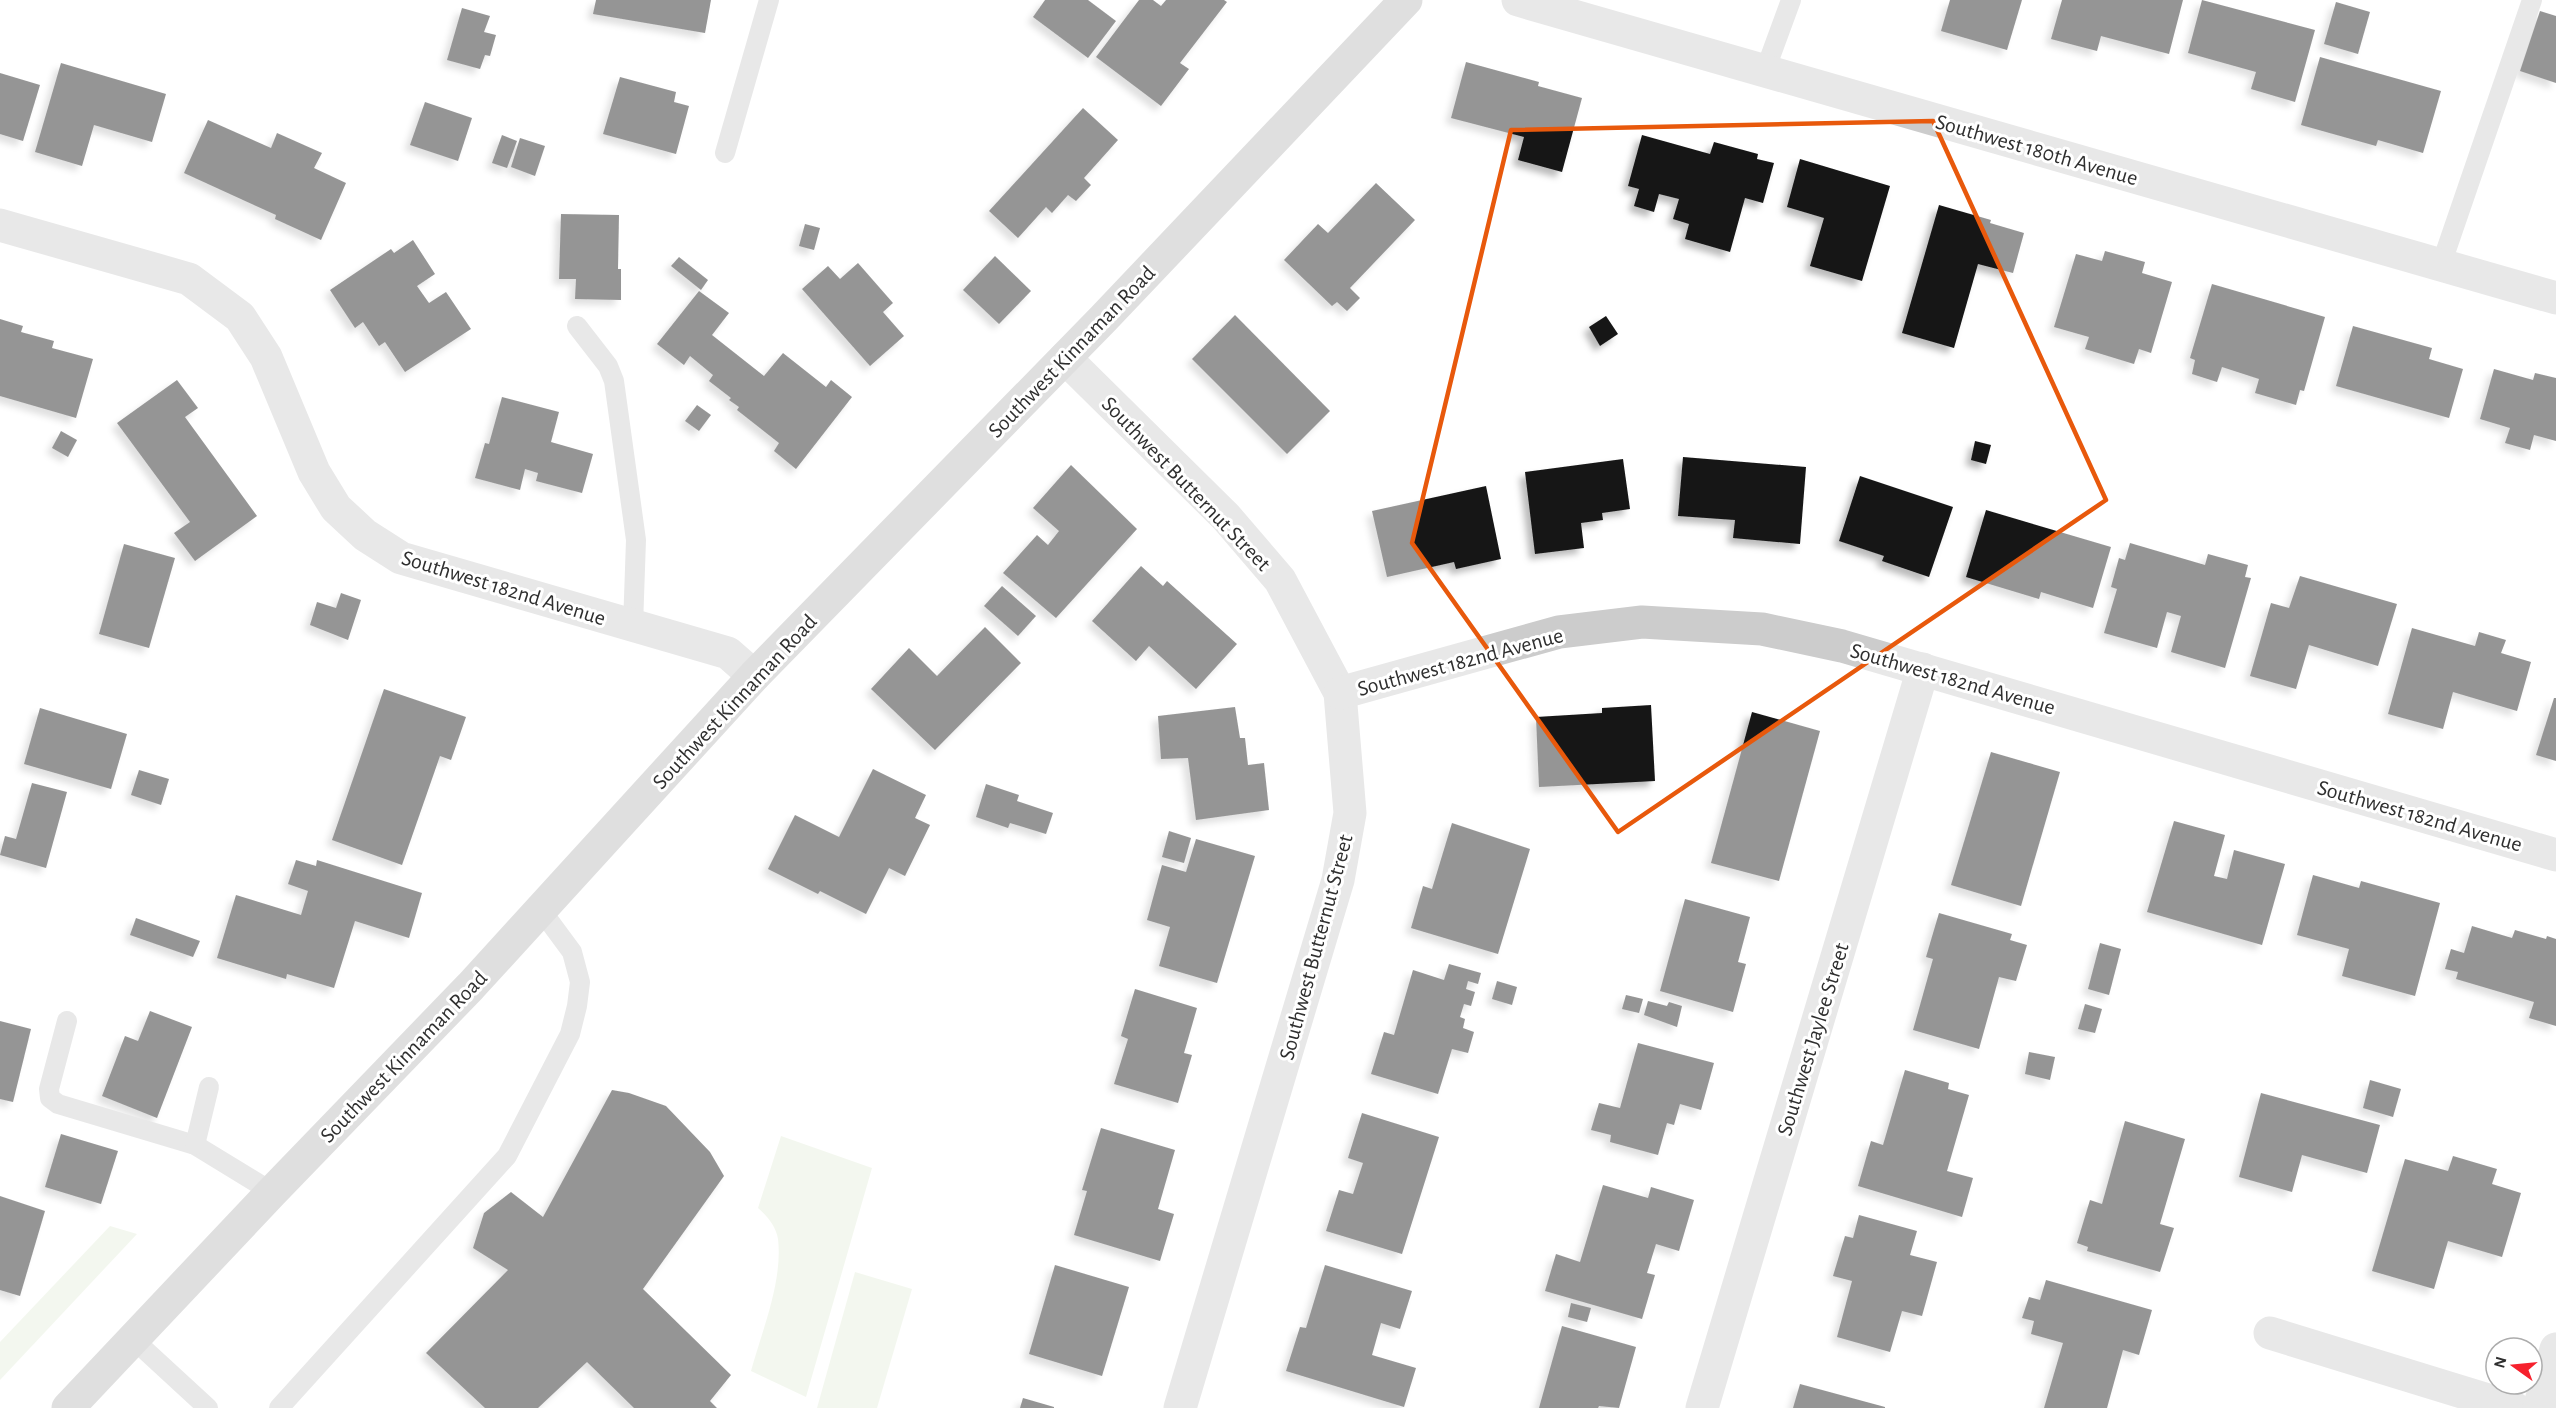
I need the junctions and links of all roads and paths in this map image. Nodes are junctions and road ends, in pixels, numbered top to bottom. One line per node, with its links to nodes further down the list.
1 (769, 0): 7 (lane)
2 (1406, 0): 12 (main road, Southwest Kinnaman Road)
3 (1518, 0): 6 (street, Southwest 180th Avenue)
4 (1791, 0): 6 (lane)
5 (2532, 0): 9 (lane)
6 (1765, 71): 9 (street, Southwest 180th Avenue)
7 (725, 153)
8 (0, 225): 13 (street, Southwest 182nd Avenue)
9 (2441, 265): 10 (street, Southwest 180th Avenue)
10 (2556, 298)
11 (577, 326): 13 (lane)
12 (1065, 358): 15 (main road, Southwest Kinnaman Road); 16 (street, Southwest Butternut Street)
13 (633, 626): 15 (street, Southwest 182nd Avenue)
14 (1923, 669): 16 (street, Southwest 182nd Avenue); 17 (street, Southwest 182nd Avenue); 30 (street, Southwest Jaylee Street)
15 (754, 676): 18 (main road, Southwest Kinnaman Road)
16 (1340, 693): 29 (street, Southwest Butternut Street)
17 (2556, 855)
18 (541, 910): 22 (main road, Southwest Kinnaman Road); 28 (lane)
19 (67, 1021): 21 (lane)
20 (209, 1087): 21 (lane)
21 (195, 1145): 22 (lane)
22 (272, 1192): 24 (main road, Southwest Kinnaman Road)
23 (2270, 1333): 31 (street)
24 (133, 1339): 26 (main road, Southwest Kinnaman Road); 27 (lane)
25 (2556, 1349): 32 (street)
26 (68, 1408)
27 (208, 1408)
28 (279, 1408)
29 (1180, 1408)
30 (1702, 1408)
31 (2514, 1408)
32 (2539, 1408)

